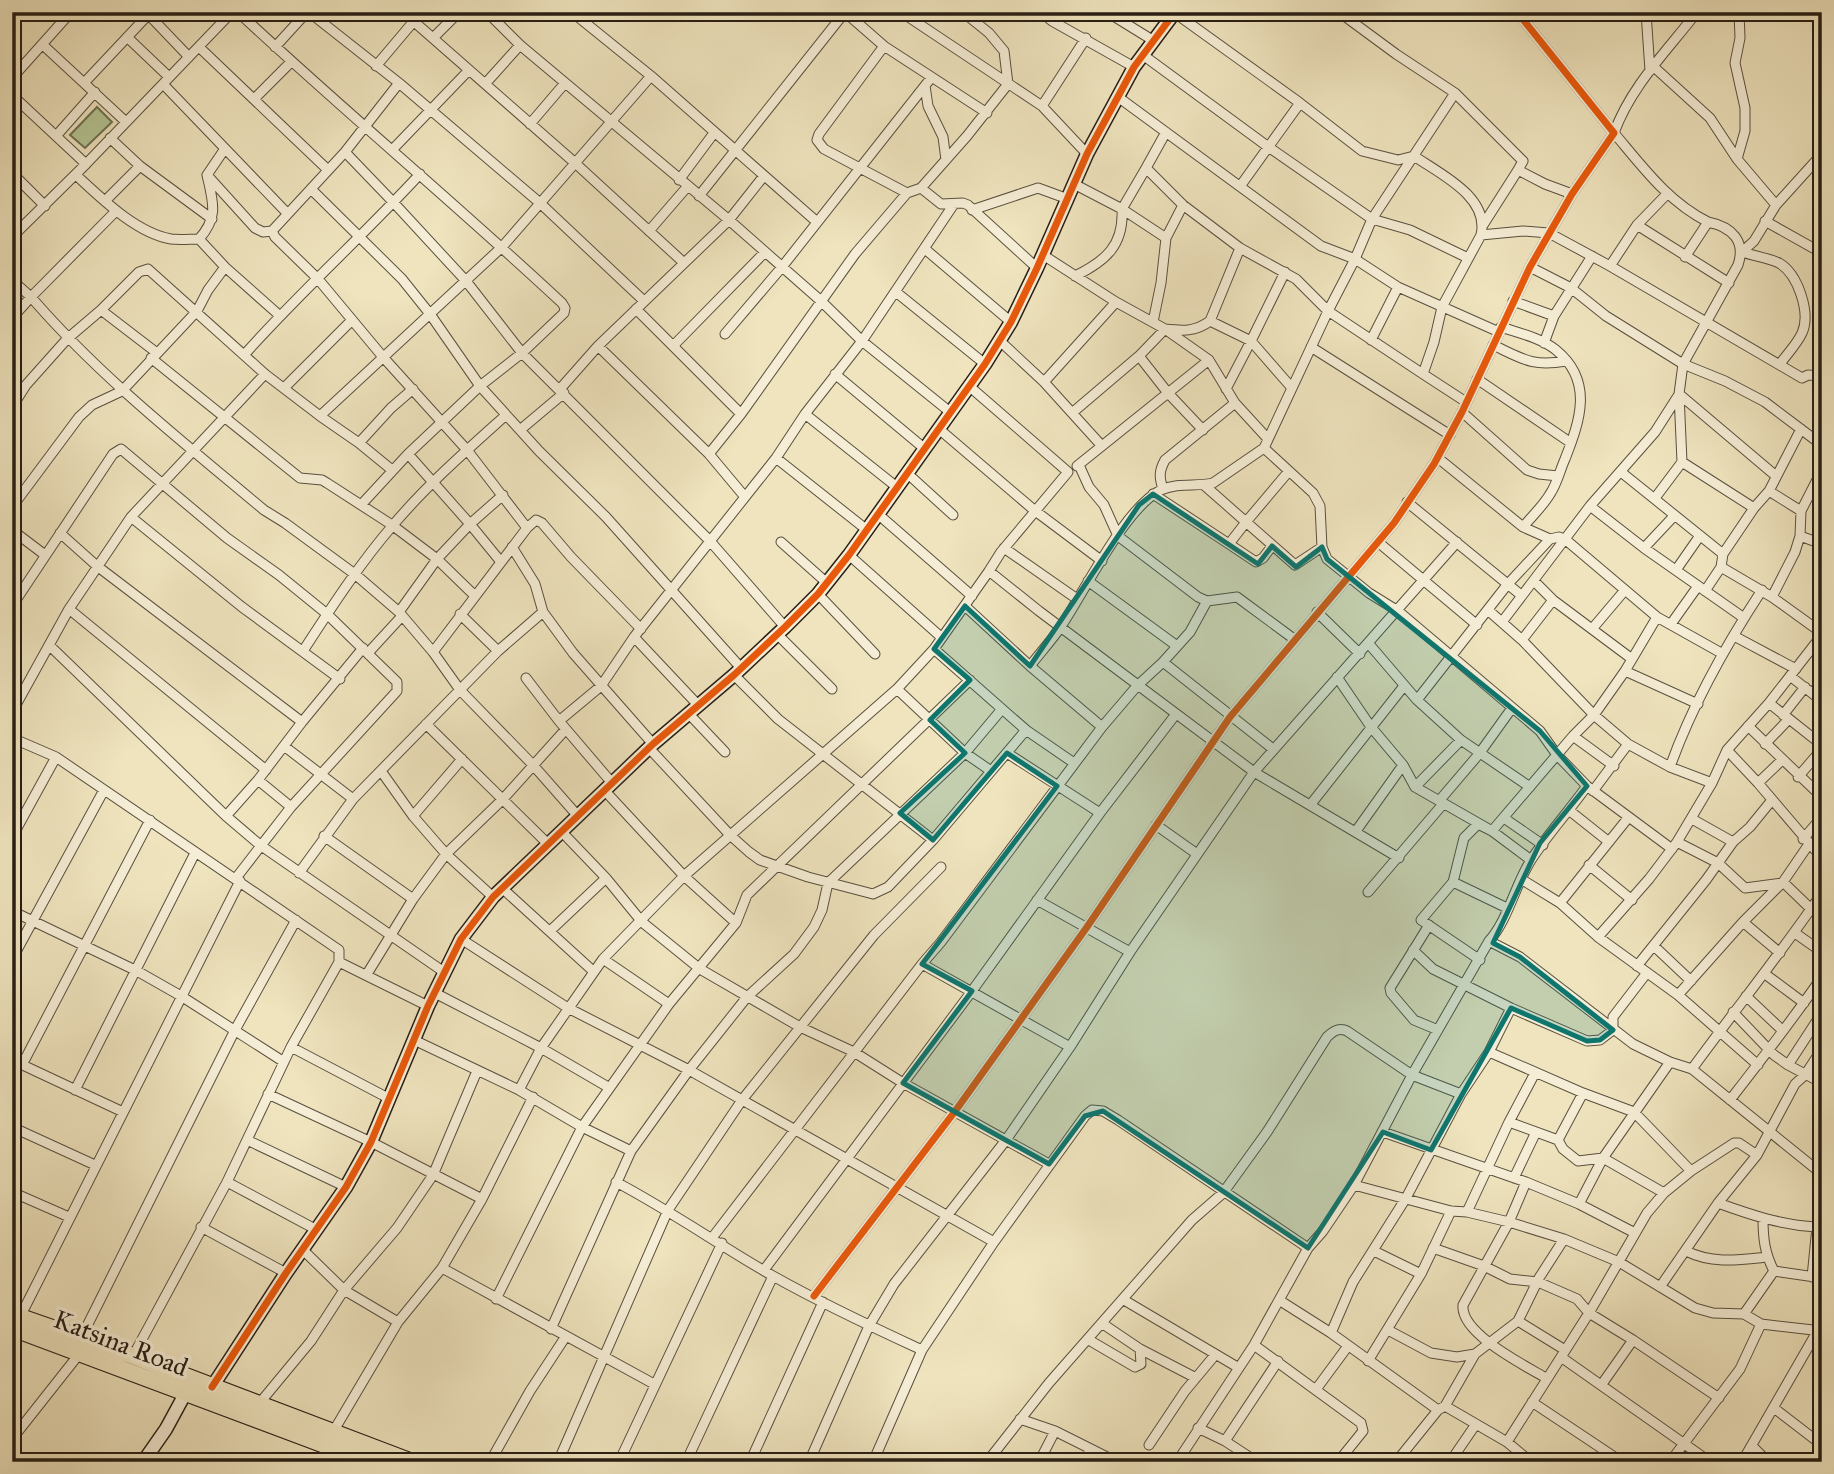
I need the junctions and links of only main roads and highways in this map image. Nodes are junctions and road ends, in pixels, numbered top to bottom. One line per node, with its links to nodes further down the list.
1 (15, 1320): 2 (highway, Katsina Road)
2 (80, 1345): 3 (highway); 3 (highway, Katsina Road)
3 (217, 1395): 4 (highway, Katsina Road); 5 (highway)
4 (370, 1462)
5 (412, 1462)

